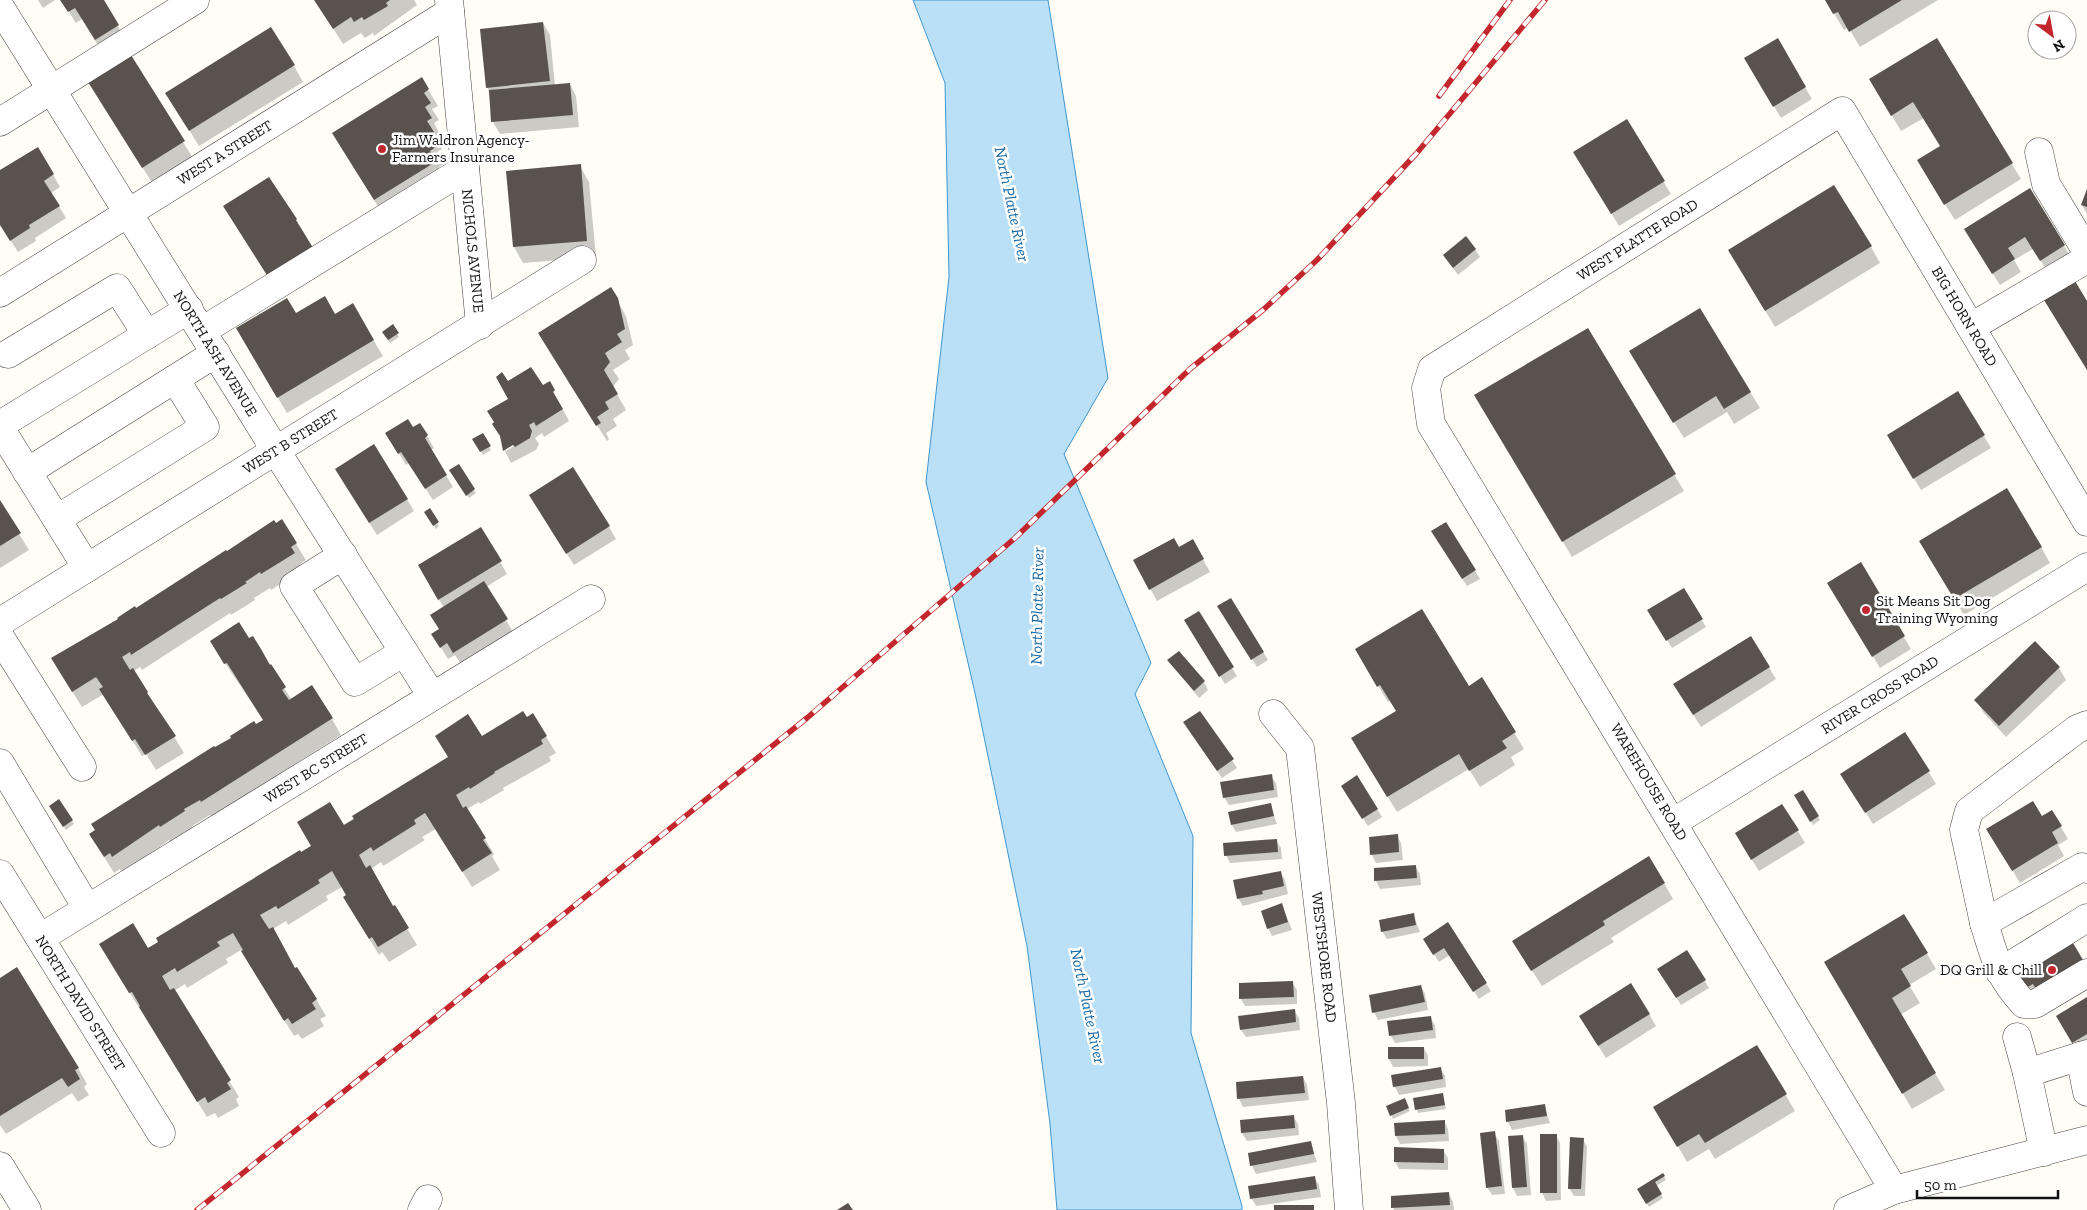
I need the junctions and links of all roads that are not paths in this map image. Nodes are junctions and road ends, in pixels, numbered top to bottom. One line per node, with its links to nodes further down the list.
1 (195, 0): 4 (street)
2 (450, 6): 8 (street, NICHOLS AVENUE); 9 (street, WEST A STREET)
3 (0, 7): 4 (street, NORTH ASH AVENUE)
4 (52, 89): 6 (street); 9 (street, NORTH ASH AVENUE)
5 (1842, 111): 15 (street, BIG HORN ROAD); 19 (street, WEST PLATTE ROAD)
6 (0, 122)
7 (2039, 152): 10 (street)
8 (465, 169): 14 (street, NICHOLS AVENUE); 16 (street)
9 (129, 212): 13 (street, WEST A STREET); 16 (street, NORTH ASH AVENUE)
10 (2087, 252)
11 (2087, 259): 15 (street)
12 (582, 260): 14 (street, WEST B STREET)
13 (0, 293)
14 (480, 325): 22 (street, WEST B STREET)
15 (1971, 327): 25 (street, BIG HORN ROAD)
16 (202, 331): 17 (street); 20 (street); 22 (street, NORTH ASH AVENUE)
17 (146, 335): 18 (street); 21 (street)
18 (3, 353)
19 (1432, 369): 38 (street, WAREHOUSE ROAD)
20 (175, 379): 23 (street); 24 (street)
21 (0, 426): 23 (street)
22 (276, 451): 26 (street, NORTH ASH AVENUE); 28 (street, WEST B STREET)
23 (27, 472): 24 (street)
24 (56, 519): 28 (street)
25 (2087, 522)
26 (343, 556): 32 (street, NORTH ASH AVENUE); 32 (street)
27 (2087, 567): 38 (street, RIVER CROSS ROAD)
28 (87, 568): 30 (street, WEST B STREET)
29 (592, 599): 33 (street, WEST BC STREET)
30 (0, 622)
31 (0, 637): 37 (street)
32 (404, 652): 33 (street, NORTH ASH AVENUE)
33 (432, 696): 41 (street, WEST BC STREET)
34 (1273, 714): 57 (street, WESTSHORE ROAD)
35 (2087, 725): 43 (street)
36 (0, 763): 41 (street)
37 (82, 767)
38 (1674, 822): 55 (street, WAREHOUSE ROAD)
39 (2087, 869): 43 (street)
40 (0, 874): 44 (street, NORTH DAVID STREET)
41 (87, 908): 44 (street, WEST BC STREET)
42 (2087, 918): 45 (street)
43 (1984, 923): 45 (street)
44 (40, 938): 51 (street, NORTH DAVID STREET)
45 (2000, 972): 46 (street)
46 (2087, 973)
47 (2018, 1037): 49 (street)
48 (2084, 1055): 49 (street); 50 (street)
49 (2027, 1074): 53 (street)
50 (2087, 1092)
51 (161, 1133)
52 (2087, 1140): 53 (street)
53 (2044, 1152): 55 (street)
54 (0, 1166): 56 (street)
55 (1894, 1190): 58 (street)
56 (27, 1210)
57 (1348, 1210)
58 (1848, 1210)

